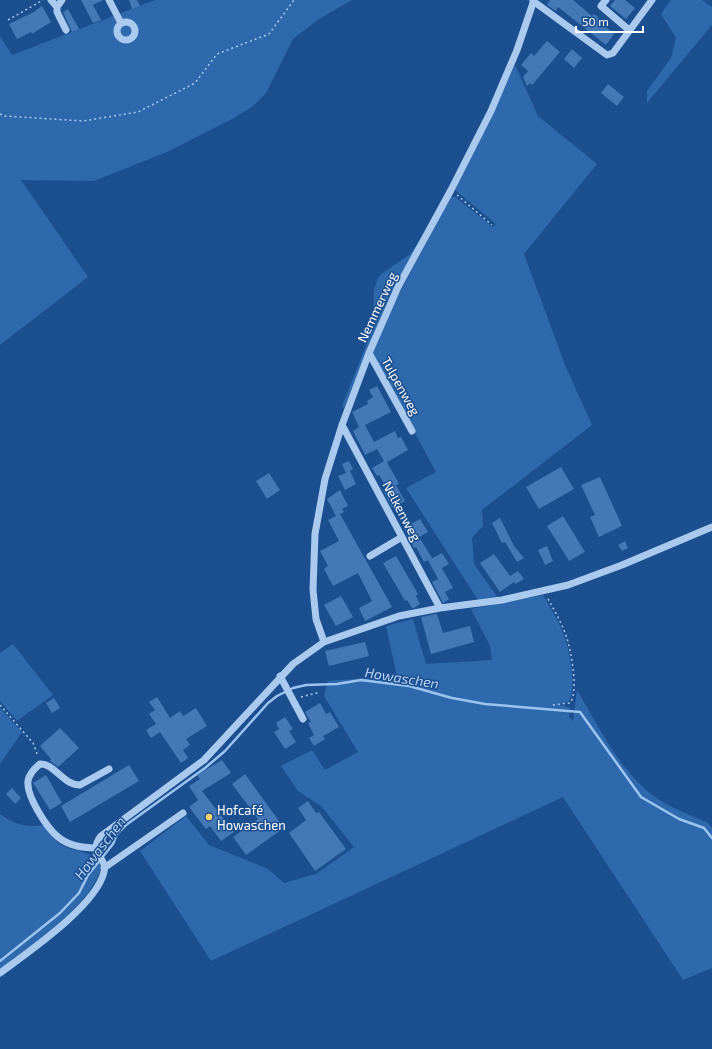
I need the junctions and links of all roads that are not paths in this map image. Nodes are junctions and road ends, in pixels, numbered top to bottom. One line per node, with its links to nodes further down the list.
1 (50, 0): 7 (street)
2 (62, 0): 7 (street)
3 (109, 0): 8 (street)
4 (534, 0): 10 (street); 11 (street, Nemmerweg)
5 (606, 0): 10 (street)
6 (652, 0): 10 (street)
7 (57, 7): 9 (street)
8 (121, 23)
9 (66, 30)
10 (629, 30)
11 (369, 353): 12 (street, Nemmerweg); 13 (street, Tulpenweg)
12 (342, 425): 15 (street, Nelkenweg); 18 (street, Nemmerweg)
13 (412, 431)
14 (712, 527): 17 (street)
15 (402, 537): 16 (street); 17 (street, Nelkenweg)
16 (370, 556)
17 (440, 608): 18 (street)
18 (324, 642): 19 (street)
19 (280, 676): 20 (street); 23 (street)
20 (303, 719)
21 (109, 769): 23 (street)
22 (183, 813): 24 (street)
23 (97, 851): 24 (street)
24 (104, 866): 25 (street)
25 (0, 973)

